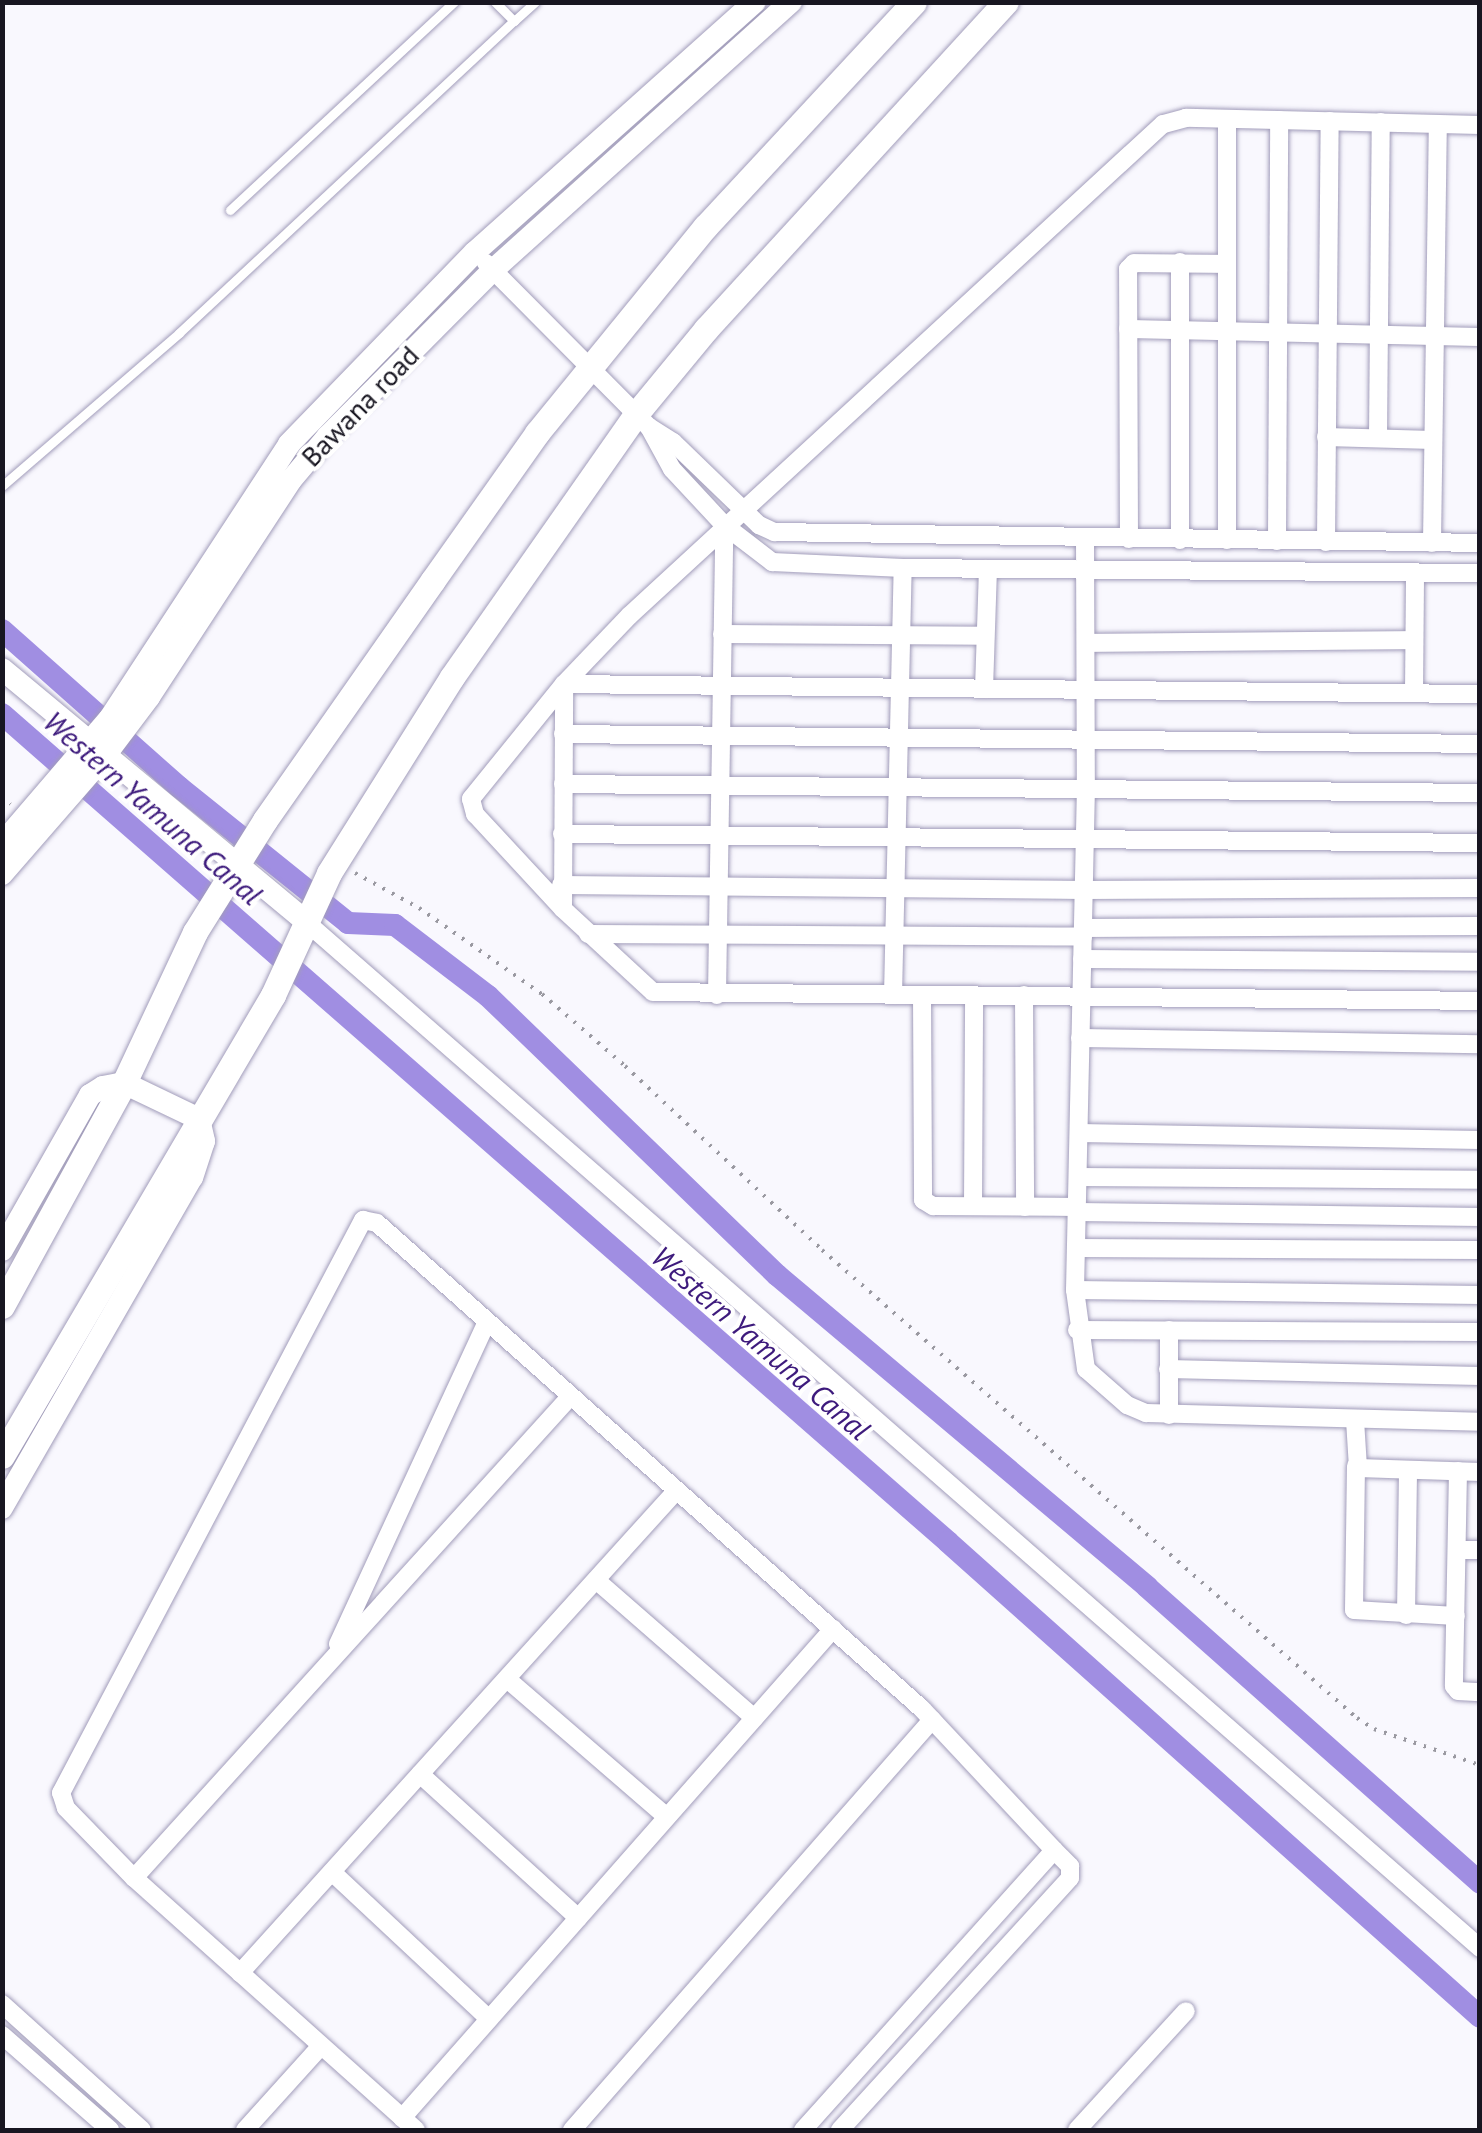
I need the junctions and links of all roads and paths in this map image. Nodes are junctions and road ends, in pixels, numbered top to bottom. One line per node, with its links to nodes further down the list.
1 (454, 2): 15 (lane)
2 (495, 2): 8 (lane)
3 (536, 2): 8 (lane)
4 (754, 2): 16 (street, Bawana road)
5 (791, 2): 19 (street, Bawana road)
6 (914, 2): 28 (main road)
7 (1006, 2): 29 (main road)
8 (514, 21): 33 (lane)
9 (1227, 119): 10 (street); 18 (street); 34 (street)
10 (1279, 120): 11 (street); 22 (street)
11 (1330, 121): 12 (street); 24 (street)
12 (1381, 122): 13 (street); 25 (street)
13 (1438, 124): 14 (street); 26 (street)
14 (1480, 124)
15 (230, 210)
16 (476, 252): 19 (street); 67 (street, Bawana road)
17 (1180, 262): 18 (street); 20 (street); 21 (street)
18 (1227, 264): 23 (street)
19 (493, 270): 28 (street); 67 (street, Bawana road)
20 (1128, 329): 21 (street); 37 (street)
21 (1180, 331): 23 (street); 38 (street)
22 (1276, 332): 23 (street); 24 (street); 40 (street)
23 (1226, 333): 39 (street)
24 (1328, 334): 25 (street); 30 (street)
25 (1379, 336): 26 (street); 31 (street)
26 (1434, 336): 27 (street); 32 (street)
27 (1480, 337)
28 (590, 366): 29 (street); 80 (main road)
29 (643, 420): 34 (street); 35 (street); 81 (main road)
30 (1326, 437): 31 (street); 41 (street)
31 (1378, 438): 32 (street)
32 (1432, 440): 42 (street)
33 (2, 486)
34 (741, 509): 35 (street); 36 (street)
35 (724, 525): 44 (street); 49 (street); 55 (street)
36 (1085, 539): 37 (street); 46 (street)
37 (1129, 539): 38 (street)
38 (1180, 540): 39 (street)
39 (1227, 540): 40 (street)
40 (1276, 541): 41 (street)
41 (1326, 542): 42 (street)
42 (1432, 543): 43 (street)
43 (1480, 543)
44 (903, 568): 45 (street); 50 (street)
45 (988, 568): 46 (street); 51 (street)
46 (1085, 569): 47 (street); 53 (street)
47 (1415, 572): 48 (street); 52 (street)
48 (1480, 573)
49 (722, 634): 50 (street); 56 (street)
50 (900, 636): 51 (street); 57 (street)
51 (985, 636): 58 (street)
52 (1414, 640): 53 (street); 60 (street)
53 (1086, 644): 59 (street)
54 (2, 669): 67 (street)
55 (564, 684): 56 (street); 62 (street); 88 (street)
56 (722, 686): 57 (street); 63 (street)
57 (898, 688): 58 (street); 64 (street)
58 (984, 689): 59 (street)
59 (1086, 690): 60 (street); 65 (street)
60 (1414, 693): 61 (street)
61 (1480, 694)
62 (563, 734): 63 (street); 68 (street)
63 (720, 736): 64 (street); 69 (street)
64 (898, 737): 65 (street); 70 (street)
65 (1086, 740): 66 (street); 71 (street)
66 (1480, 744)
67 (97, 750): 73 (street, Bawana road); 80 (street)
68 (563, 784): 69 (street); 74 (street)
69 (720, 785): 70 (street); 75 (street)
70 (897, 786): 71 (street); 76 (street)
71 (1086, 786): 72 (street); 77 (street)
72 (1480, 792)
73 (54, 801): 79 (street, Bawana road); 82 (street, Bawana road)
74 (562, 834): 75 (street); 83 (street)
75 (719, 836): 76 (street); 84 (street)
76 (896, 838): 77 (street); 85 (street)
77 (1085, 839): 78 (street); 87 (street)
78 (1480, 842)
79 (2, 844)
80 (238, 865): 89 (street); 106 (main road)
81 (333, 868): 89 (main road); 151 (path)
82 (2, 874)
83 (562, 885): 84 (street); 88 (street)
84 (718, 886): 85 (street); 93 (street)
85 (895, 888): 87 (street); 94 (street)
86 (1480, 888): 87 (street)
87 (1084, 890): 91 (street)
88 (563, 909): 92 (street)
89 (306, 920): 107 (main road); 158 (street)
90 (1480, 926): 91 (street)
91 (1083, 933): 94 (street); 95 (street)
92 (588, 934): 93 (street); 97 (street)
93 (718, 936): 94 (street); 97 (street)
94 (894, 936): 98 (street)
95 (1082, 959): 96 (street); 102 (street)
96 (1480, 962)
97 (716, 995): 98 (street)
98 (893, 995): 99 (street)
99 (922, 995): 100 (street); 112 (street)
100 (974, 995): 101 (street); 112 (street)
101 (1024, 995): 102 (street); 113 (street)
102 (1081, 995): 103 (street); 104 (street)
103 (1480, 1001)
104 (1080, 1038): 105 (street); 108 (street)
105 (1480, 1044)
106 (124, 1083): 107 (street); 116 (street); 122 (main road)
107 (198, 1120): 133 (main road); 139 (street)
108 (1078, 1133): 109 (street); 110 (street)
109 (1480, 1140)
110 (1078, 1178): 111 (street); 114 (street)
111 (1480, 1180)
112 (973, 1206): 113 (street)
113 (1026, 1207): 114 (street)
114 (1077, 1209): 115 (street); 117 (street)
115 (1480, 1217)
116 (12, 1219): 118 (street)
117 (1076, 1248): 119 (street); 120 (street)
118 (2, 1250)
119 (1480, 1250)
120 (1075, 1290): 121 (street); 124 (street)
121 (1480, 1294)
122 (2, 1306)
123 (487, 1322): 129 (street); 146 (street); 156 (street)
124 (1077, 1330): 125 (street); 130 (street)
125 (1169, 1330): 126 (street); 127 (street)
126 (1480, 1332)
127 (1168, 1370): 128 (street); 130 (street)
128 (1480, 1376)
129 (569, 1398): 138 (street); 146 (street)
130 (1169, 1415): 131 (street)
131 (1356, 1420): 132 (street); 134 (street)
132 (1480, 1422)
133 (2, 1456)
134 (1356, 1466): 135 (street); 143 (street)
135 (1408, 1470): 136 (street); 143 (street)
136 (1458, 1471): 137 (street); 140 (street)
137 (1480, 1472)
138 (676, 1492): 142 (street); 145 (street)
139 (2, 1508)
140 (1456, 1550): 141 (street); 144 (street)
141 (1480, 1550)
142 (596, 1580): 147 (street); 149 (street)
143 (1406, 1615): 144 (street)
144 (1456, 1616): 148 (street)
145 (833, 1629): 149 (street); 150 (street)
146 (330, 1662): 156 (street)
147 (507, 1679): 152 (street); 153 (street)
148 (1480, 1692)
149 (754, 1718): 153 (street)
150 (932, 1720): 154 (street); 169 (street)
151 (1480, 1765)
152 (420, 1774): 155 (street); 157 (street)
153 (668, 1816): 157 (street)
154 (1054, 1850): 170 (street); 171 (street)
155 (332, 1872): 159 (street); 162 (street)
156 (134, 1878): 159 (street)
157 (578, 1918): 162 (street)
158 (1480, 1948)
159 (240, 1973): 164 (street)
160 (2, 2004): 167 (street)
161 (1186, 2011): 172 (street)
162 (490, 2019): 165 (street)
163 (2, 2035): 166 (street)
164 (321, 2046): 165 (street); 168 (street)
165 (409, 2124)
166 (110, 2130)
167 (142, 2130)
168 (245, 2130)
169 (572, 2130)
170 (803, 2130)
171 (840, 2130)
172 (1077, 2130)

